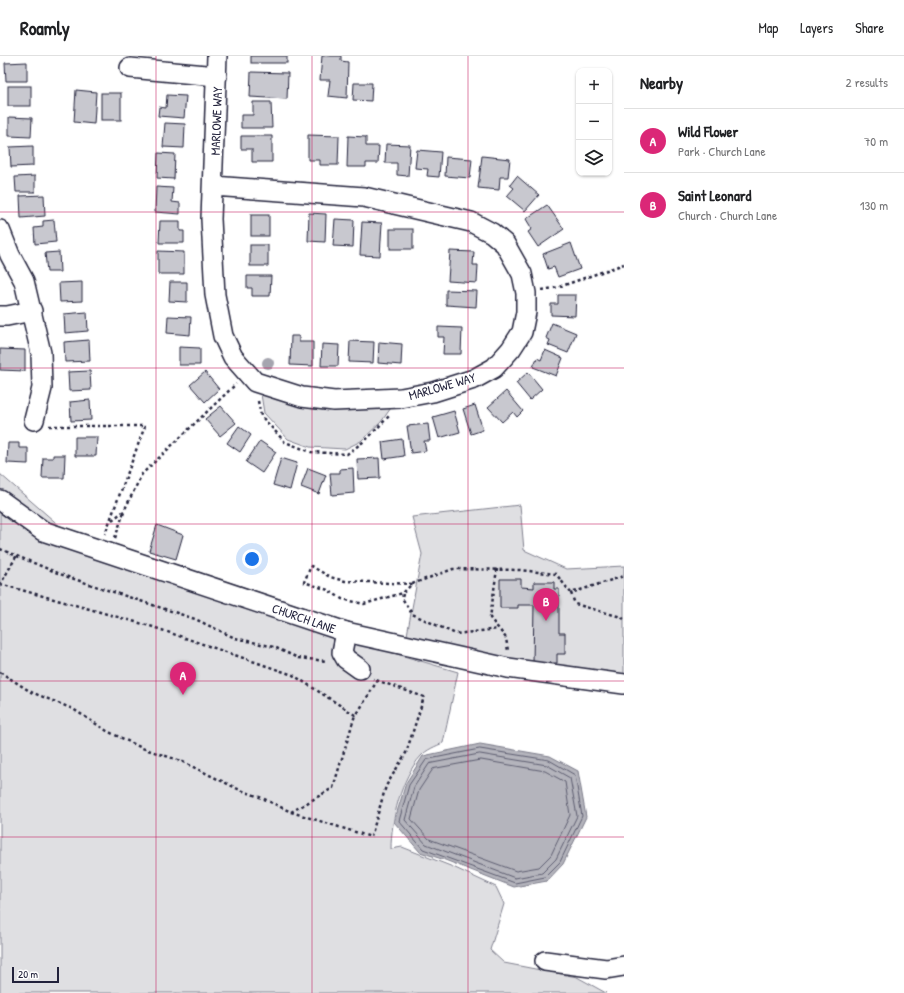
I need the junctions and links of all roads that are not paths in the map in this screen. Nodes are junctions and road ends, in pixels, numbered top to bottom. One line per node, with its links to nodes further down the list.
1 (218, 56): 3 (street, MARLOWE WAY)
2 (130, 68): 3 (street)
3 (217, 76): 4 (street, MARLOWE WAY)
4 (213, 186): 4 (street, MARLOWE WAY)
5 (0, 230): 6 (street)
6 (32, 311): 7 (street); 8 (street)
7 (0, 316)
8 (34, 420)
9 (0, 500): 10 (street, CHURCH LANE)
10 (346, 632): 11 (street); 12 (street, CHURCH LANE)
11 (360, 669)
12 (624, 684)
13 (545, 961): 14 (street)
14 (624, 966)

